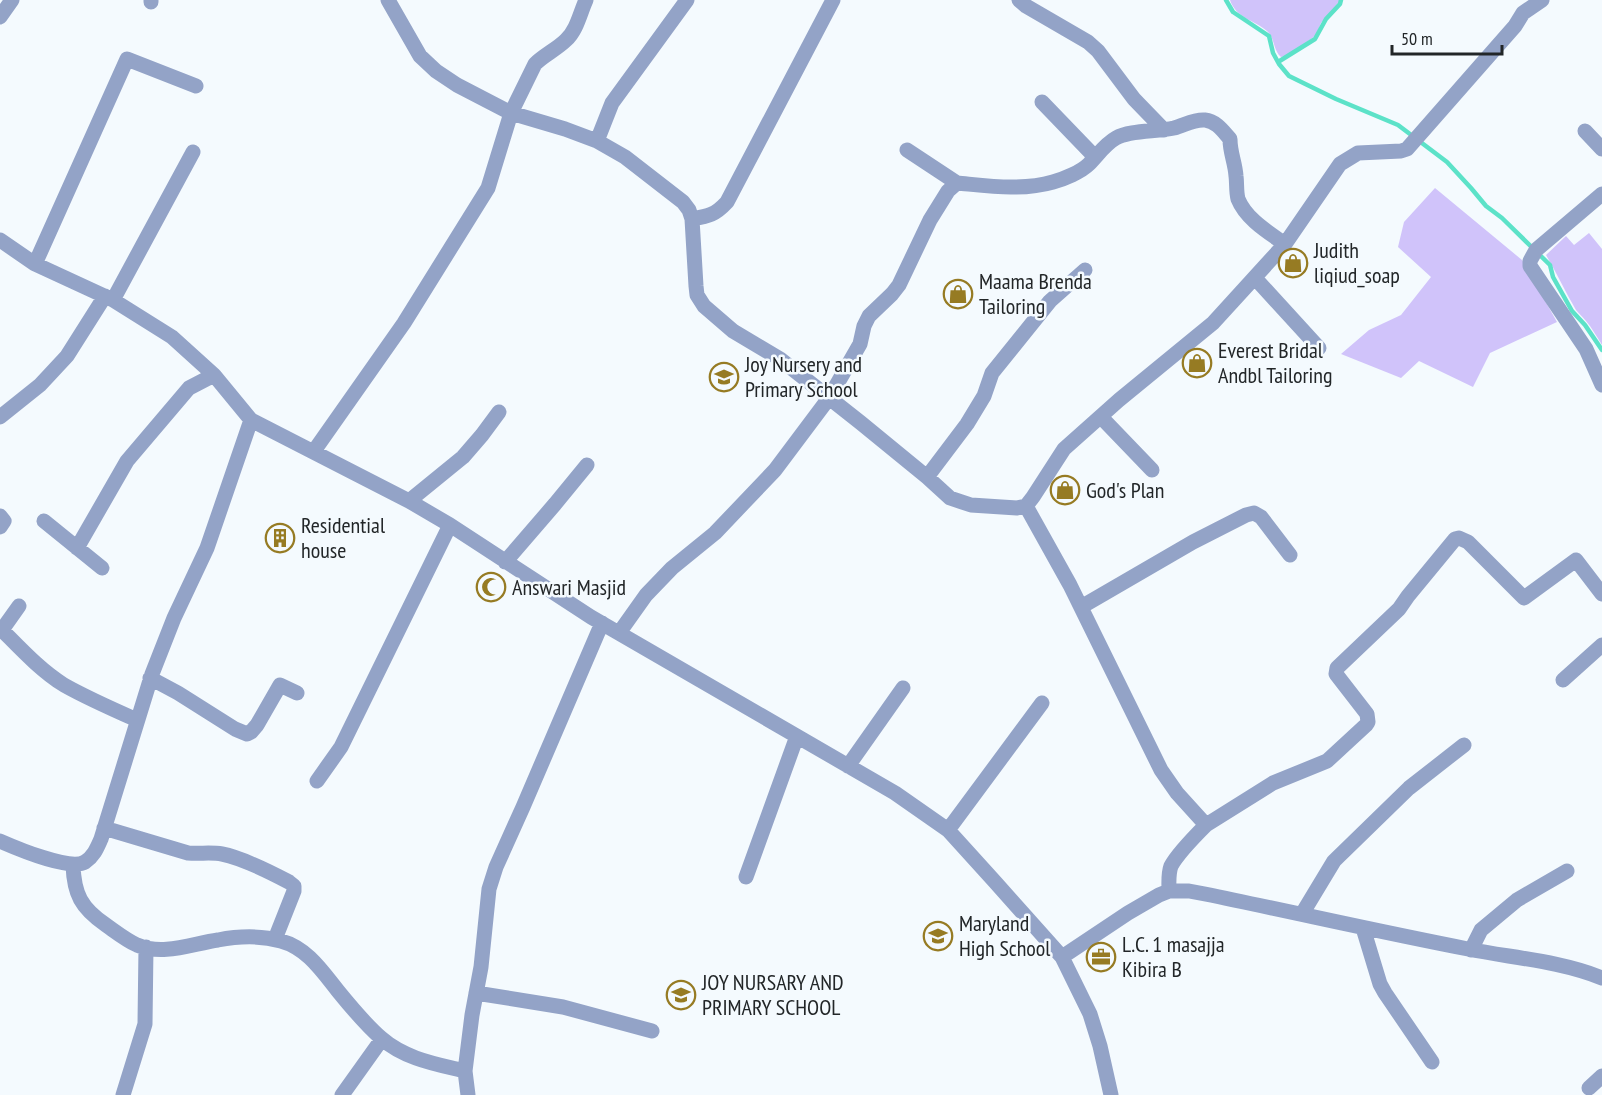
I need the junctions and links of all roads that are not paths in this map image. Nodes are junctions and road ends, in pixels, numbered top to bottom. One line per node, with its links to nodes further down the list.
1 (12, 0): 8 (street)
2 (388, 0): 11 (street)
3 (586, 0): 11 (street)
4 (687, 0): 14 (street)
5 (833, 0): 21 (street)
6 (1019, 0): 12 (street)
7 (1542, 0): 23 (street)
8 (0, 17)
9 (196, 86): 24 (street)
10 (1042, 102): 18 (street)
11 (511, 113): 14 (street); 36 (street)
12 (1164, 130): 18 (street); 23 (street)
13 (1584, 131): 15 (street)
14 (597, 141): 21 (street)
15 (1602, 149)
16 (907, 150): 19 (street)
17 (193, 152): 27 (street)
18 (1095, 157): 19 (street)
19 (957, 183): 31 (street)
20 (1602, 194): 30 (street)
21 (692, 219): 31 (street)
22 (0, 240): 24 (street)
23 (1285, 244): 26 (street)
24 (35, 264): 27 (street)
25 (1085, 270): 39 (street)
26 (1255, 278): 28 (street); 34 (street)
27 (109, 298): 29 (street); 33 (street)
28 (1319, 348)
29 (214, 375): 35 (street); 46 (street)
30 (1602, 385)
31 (829, 398): 39 (street); 55 (street)
32 (499, 412): 40 (street)
33 (0, 417)
34 (1101, 417): 38 (street); 41 (street)
35 (251, 420): 36 (street); 57 (street)
36 (314, 451): 40 (street)
37 (587, 465): 48 (street)
38 (1152, 470)
39 (927, 477): 41 (street)
40 (409, 501): 44 (street)
41 (1026, 506): 52 (street)
42 (0, 516): 45 (street)
43 (44, 521): 46 (street)
44 (450, 525): 48 (street); 66 (street)
45 (0, 527)
46 (77, 548): 49 (street)
47 (1290, 555): 52 (street)
48 (505, 562): 53 (street)
49 (102, 568)
50 (1602, 594): 67 (street)
51 (19, 606): 54 (street)
52 (1081, 607): 67 (street)
53 (602, 623): 55 (street); 82 (street)
54 (1, 629): 62 (street)
55 (619, 633): 63 (street)
56 (1602, 645): 58 (street)
57 (150, 678): 60 (street); 62 (street)
58 (1563, 680)
59 (903, 687): 65 (street)
60 (297, 693)
61 (1042, 703): 69 (street)
62 (137, 720): 68 (street)
63 (797, 736): 65 (street); 73 (street)
64 (1464, 745): 75 (street)
65 (848, 766): 69 (street)
66 (316, 781)
67 (1206, 825): 74 (street)
68 (104, 828): 71 (street); 77 (street)
69 (948, 830): 80 (street)
70 (0, 841): 71 (street)
71 (73, 865): 78 (street)
72 (1567, 871): 79 (street)
73 (746, 878)
74 (1169, 891): 75 (street); 80 (street)
75 (1302, 914): 76 (street)
76 (1363, 928): 79 (street); 85 (street)
77 (275, 939): 78 (street); 84 (street)
78 (146, 947): 89 (street)
79 (1471, 950): 81 (street)
80 (1062, 957): 92 (street)
81 (1602, 978)
82 (476, 993): 83 (street); 86 (street)
83 (652, 1031)
84 (382, 1038): 86 (street); 90 (street)
85 (1432, 1062)
86 (465, 1071): 91 (street)
87 (1602, 1076): 88 (street)
88 (1589, 1088)
89 (123, 1095)
90 (342, 1095)
91 (468, 1095)
92 (1111, 1095)

